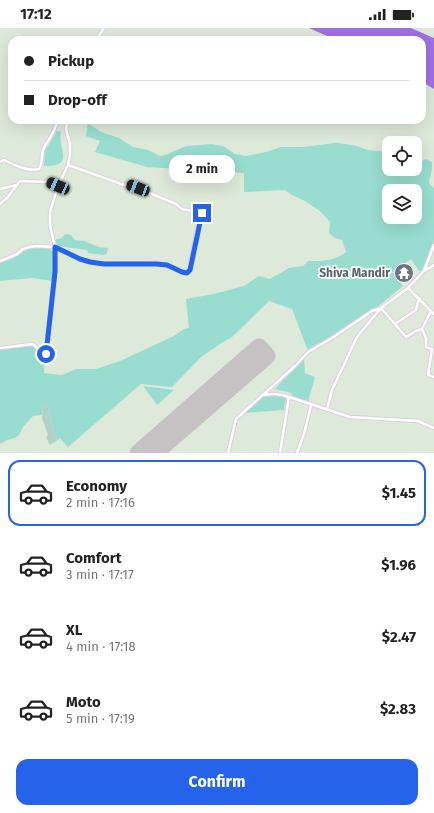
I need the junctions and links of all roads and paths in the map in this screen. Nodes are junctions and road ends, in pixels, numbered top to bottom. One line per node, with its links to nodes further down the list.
1 (56, 124): 3 (street)
2 (67, 124): 4 (street)
3 (0, 162)
4 (68, 165): 6 (street); 10 (street)
5 (17, 185): 6 (street); 7 (street); 8 (street)
6 (58, 186): 10 (street)
7 (0, 189)
8 (0, 204)
9 (434, 245): 13 (street)
10 (55, 247): 11 (street); 20 (street)
11 (0, 261)
12 (434, 265): 13 (street)
13 (424, 271): 14 (street)
14 (408, 288): 15 (street); 16 (street)
15 (419, 298): 17 (street); 18 (street)
16 (381, 308): 18 (street); 22 (street); 25 (street)
17 (433, 312): 19 (street)
18 (395, 324): 19 (street)
19 (422, 329): 21 (street)
20 (0, 348)
21 (434, 377)
22 (262, 395): 23 (street); 27 (street)
23 (289, 397): 24 (street); 28 (street)
24 (311, 405): 25 (street); 29 (street)
25 (327, 409): 26 (street)
26 (434, 428)
27 (228, 453)
28 (280, 453)
29 (297, 453)

